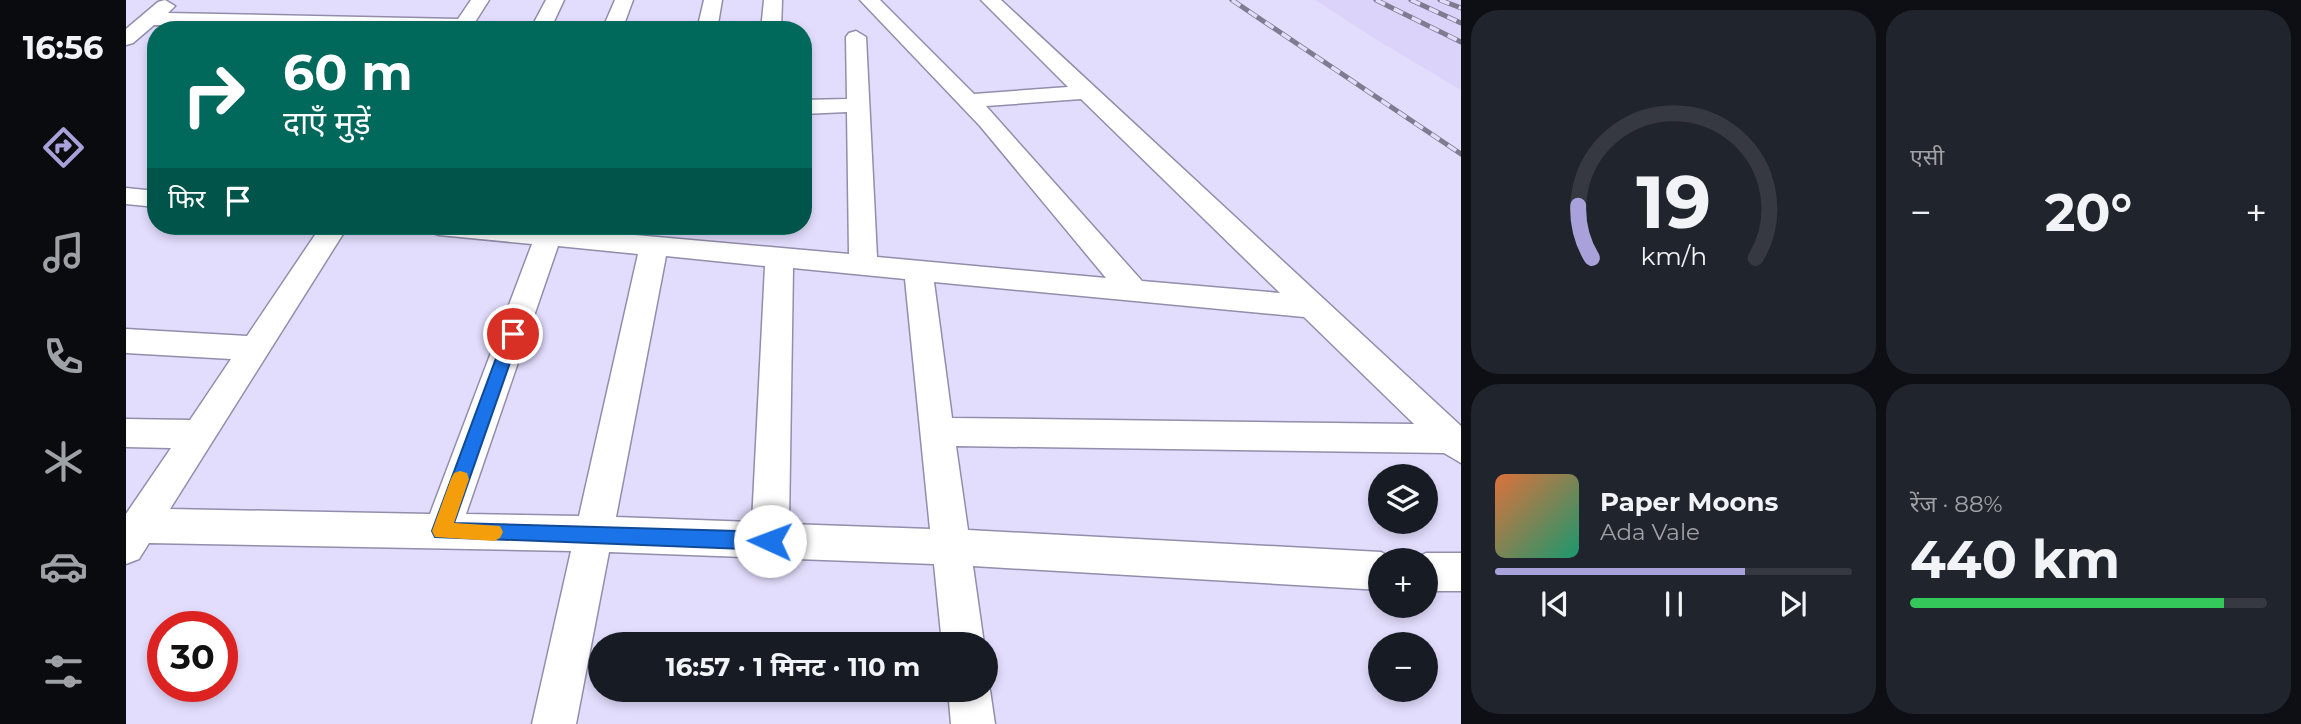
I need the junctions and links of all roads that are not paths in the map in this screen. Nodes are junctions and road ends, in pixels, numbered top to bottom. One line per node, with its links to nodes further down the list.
1 (172, 0): 9 (street)
2 (481, 0): 12 (street)
3 (555, 0): 13 (street)
4 (624, 0): 14 (street)
5 (713, 0): 15 (street)
6 (773, 0): 16 (street)
7 (869, 0): 21 (street)
8 (990, 0): 20 (street)
9 (150, 19): 10 (street); 11 (street)
10 (148, 21)
11 (228, 21)
12 (466, 21)
13 (544, 21)
14 (616, 21)
15 (709, 21)
16 (772, 21)
17 (147, 22): 19 (street)
18 (856, 37): 22 (street)
19 (126, 39)
20 (1084, 92): 21 (street); 34 (street)
21 (969, 101): 33 (street)
22 (858, 106): 23 (street); 31 (street)
23 (812, 107)
24 (126, 197): 25 (street)
25 (147, 198)
26 (329, 235): 36 (street)
27 (537, 235): 41 (street)
28 (563, 235): 29 (street)
29 (654, 246): 30 (street); 42 (street)
30 (779, 258): 31 (street); 44 (street)
31 (863, 265): 32 (street)
32 (918, 271): 33 (street); 37 (street)
33 (1134, 291): 34 (street)
34 (1311, 307): 40 (street)
35 (126, 341): 36 (street)
36 (255, 348): 39 (street)
37 (937, 432): 40 (street); 45 (street)
38 (126, 433): 39 (street)
39 (199, 434): 43 (street)
40 (1456, 443)
41 (442, 531): 42 (street); 43 (street)
42 (594, 534): 44 (street); 51 (street)
43 (133, 536)
44 (770, 541): 45 (street)
45 (951, 547): 46 (street); 49 (street)
46 (1368, 570)
47 (1438, 572): 48 (street)
48 (1461, 572)
49 (962, 632)
50 (970, 702): 52 (street)
51 (554, 724)
52 (973, 724)

